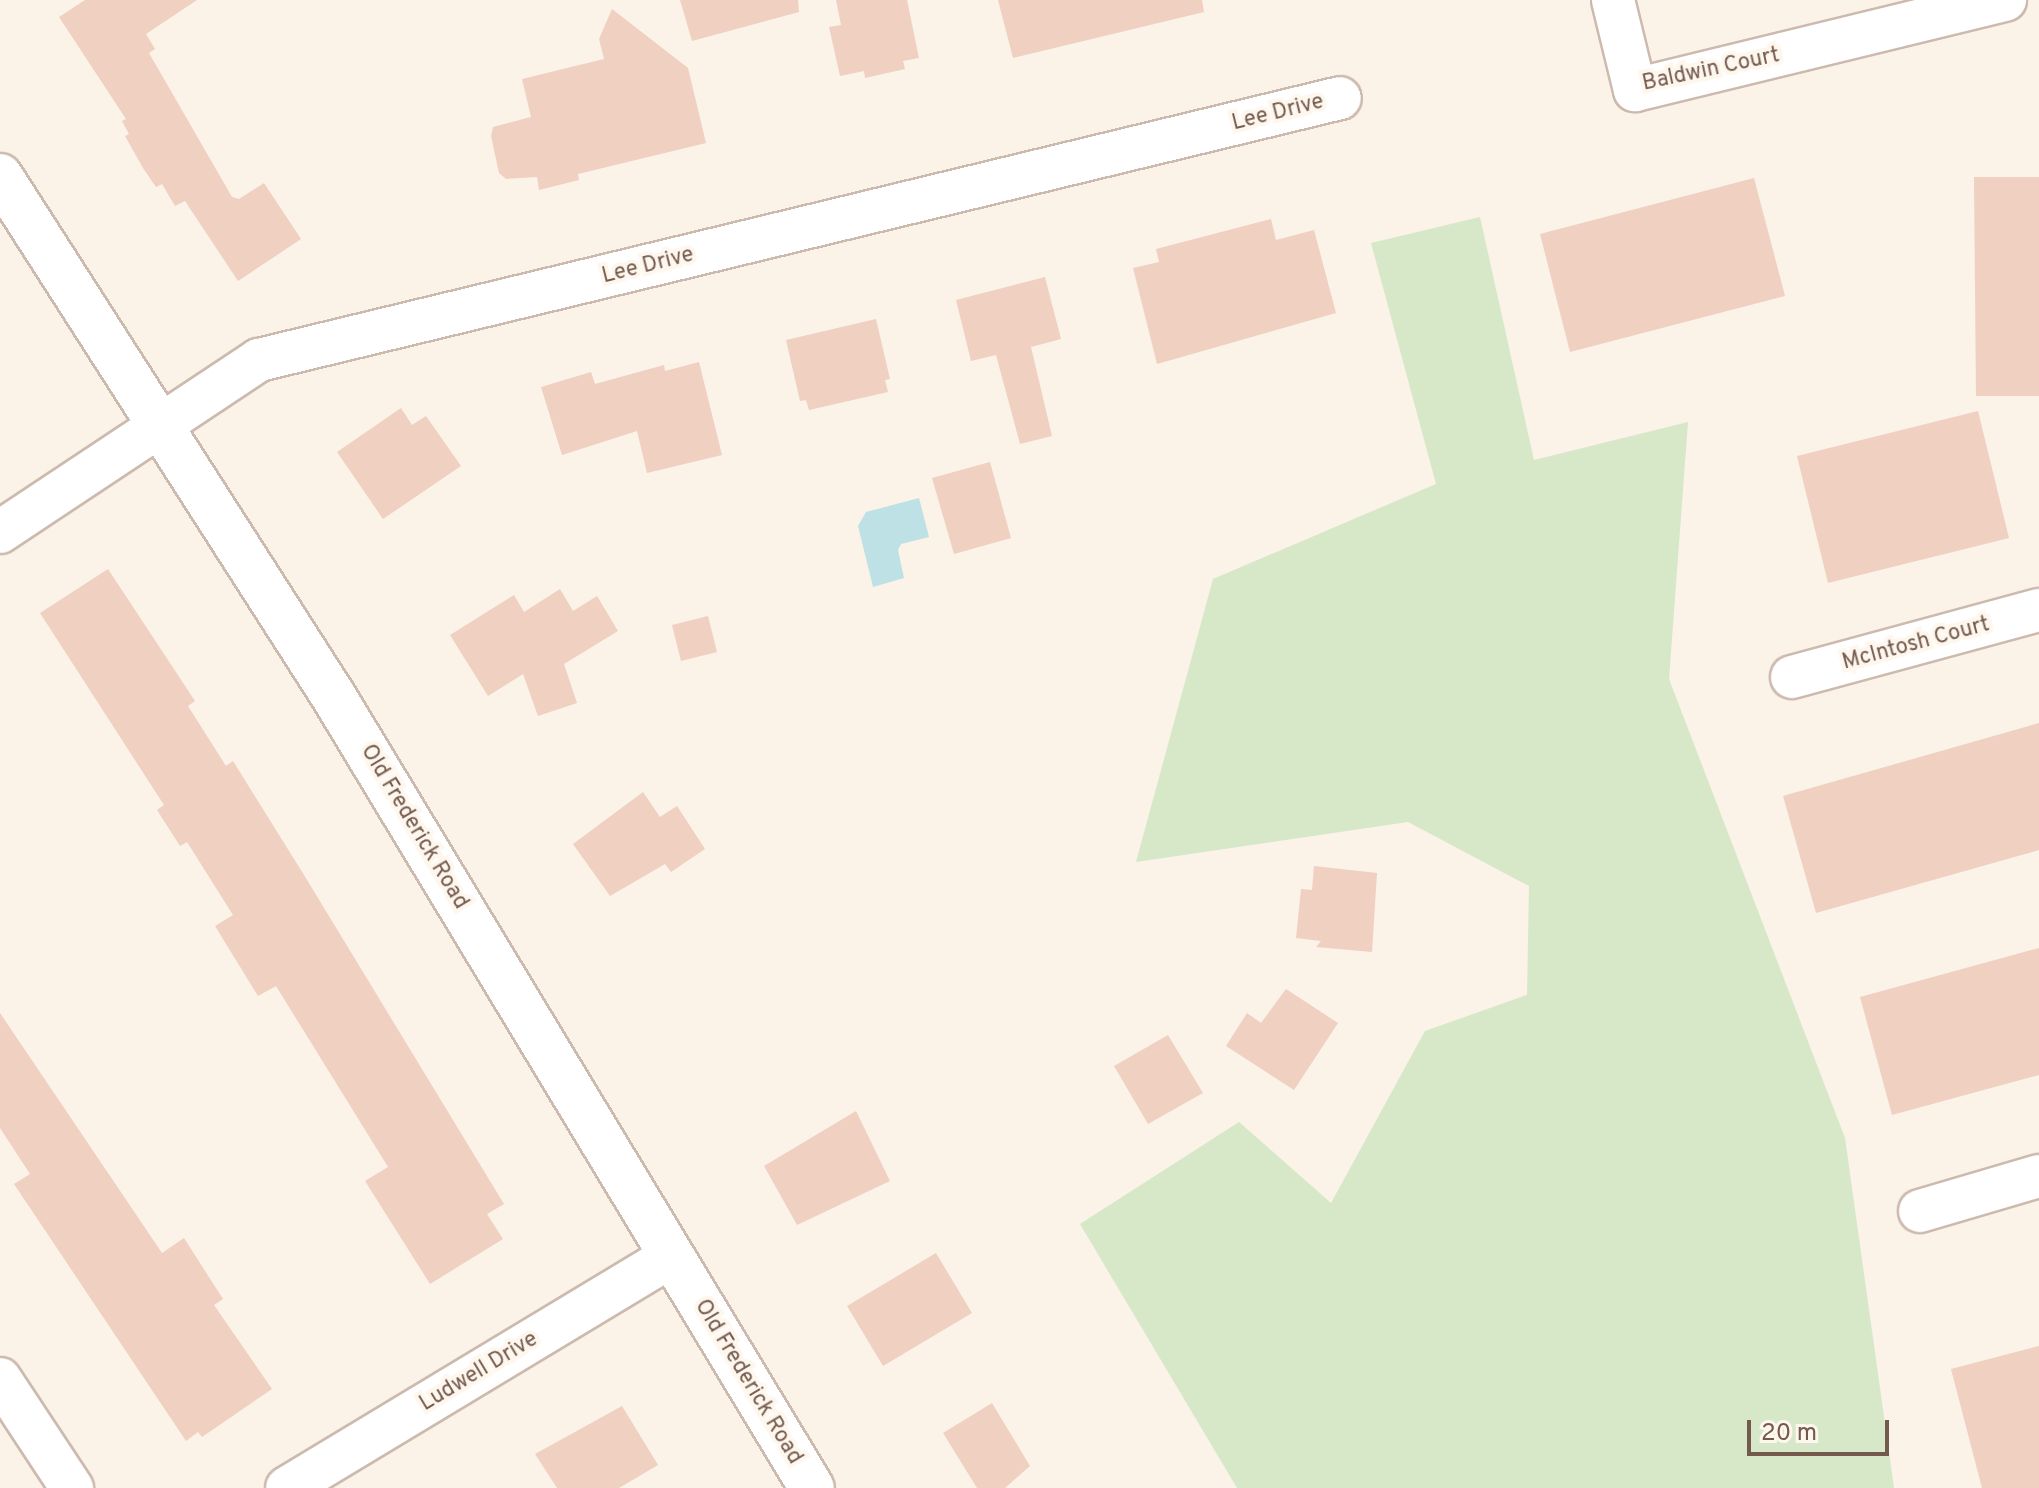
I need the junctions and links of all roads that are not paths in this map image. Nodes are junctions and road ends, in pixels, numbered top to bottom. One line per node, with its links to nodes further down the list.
1 (1613, 0): 3 (street, Baldwin Court)
2 (2005, 0): 3 (street, Baldwin Court)
3 (1870, 16)
4 (1340, 98): 6 (street, Lee Drive)
5 (0, 176): 6 (street, Old Frederick Road)
6 (160, 427): 7 (street, Lee Drive); 12 (street, Old Frederick Road)
7 (0, 532)
8 (2039, 610): 9 (street, McIntosh Court)
9 (1792, 677)
10 (2039, 1176): 11 (street)
11 (1920, 1211)
12 (672, 1256): 15 (street, Ludwell Drive); 16 (street, Old Frederick Road)
13 (0, 1379): 14 (street)
14 (72, 1488)
15 (287, 1488)
16 (812, 1488)

